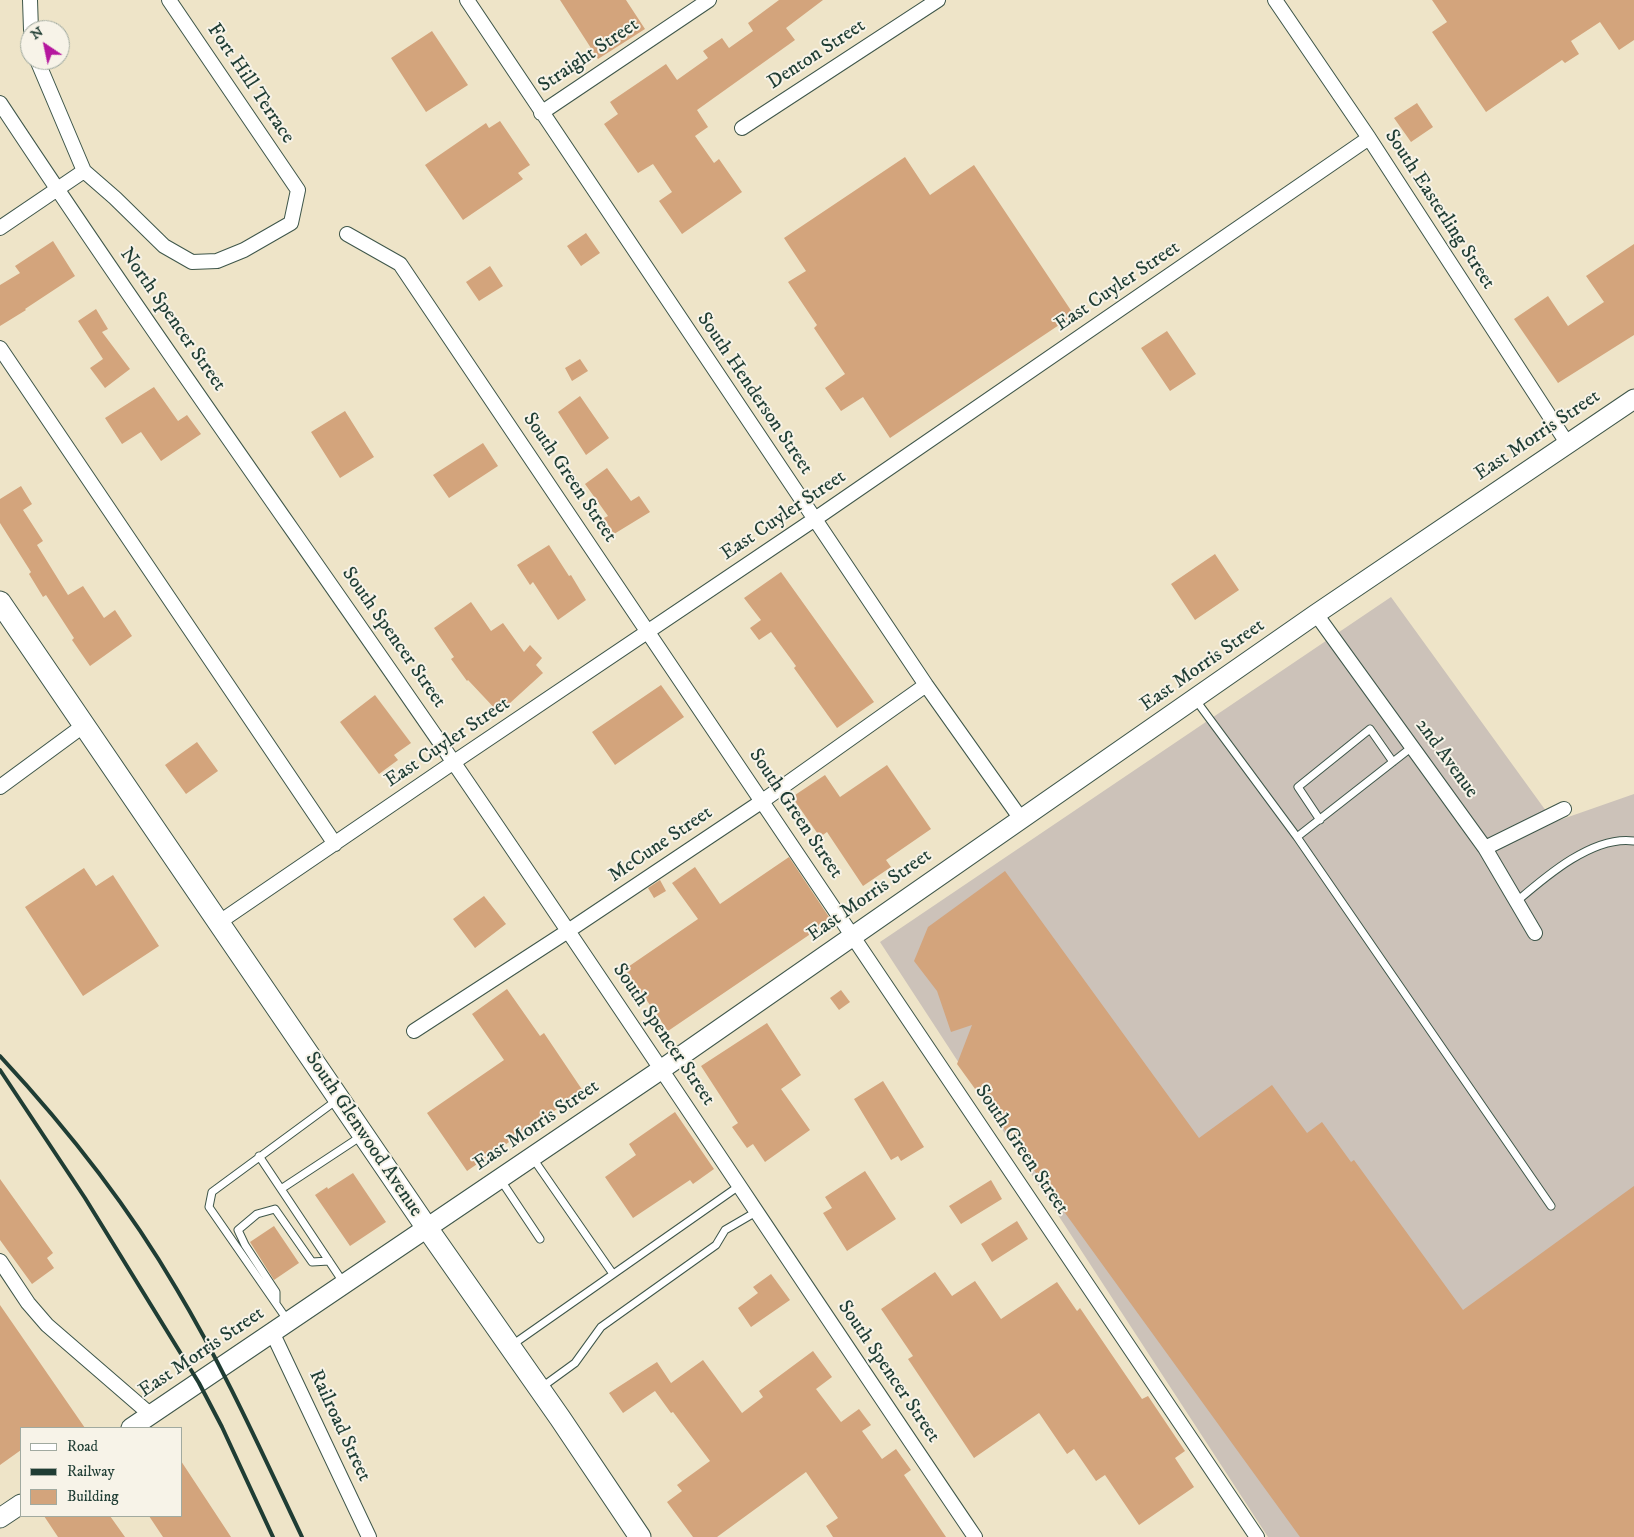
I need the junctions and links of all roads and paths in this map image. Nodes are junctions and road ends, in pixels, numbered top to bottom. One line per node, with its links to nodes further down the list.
1 (30, 0): 7 (street)
2 (169, 0): 13 (street, Fort Hill Terrace)
3 (709, 0): 10 (street, Straight Street)
4 (938, 0): 11 (street, Denton Street)
5 (1275, 0): 12 (street, South Easterling Street)
6 (473, 2): 10 (street, South Henderson Street)
7 (31, 20)
8 (41, 70): 13 (street)
9 (0, 103): 14 (street, North Spencer Street)
10 (541, 112): 20 (street, South Henderson Street)
11 (742, 128)
12 (1369, 138): 19 (street, South Easterling Street); 20 (street, East Cuyler Street)
13 (84, 171): 14 (street)
14 (57, 190): 15 (street); 21 (street, North Spencer Street)
15 (0, 228)
16 (348, 234): 24 (street, South Green Street)
17 (0, 348): 38 (street)
18 (1634, 399): 19 (main road, East Morris Street)
19 (1567, 443): 23 (main road, East Morris Street)
20 (815, 519): 24 (street, East Cuyler Street); 25 (street, South Henderson Street)
21 (314, 559): 29 (street, South Spencer Street)
22 (0, 602): 27 (main road, South Glenwood Avenue)
23 (1316, 614): 26 (main road, East Morris Street); 28 (street, 2nd Avenue)
24 (649, 631): 29 (street, East Cuyler Street); 32 (street, South Green Street)
25 (926, 685): 32 (street, McCune Street); 34 (street, South Henderson Street)
26 (1195, 699): 34 (main road, East Morris Street); 36 (lane)
27 (85, 729): 31 (street); 41 (main road, South Glenwood Avenue)
28 (1412, 747): 30 (lane); 39 (street, 2nd Avenue)
29 (454, 762): 38 (street, East Cuyler Street); 42 (street, South Spencer Street)
30 (1392, 762): 35 (lane); 35 (lane)
31 (0, 787)
32 (761, 802): 42 (street, McCune Street); 44 (street, South Green Street)
33 (1564, 809): 39 (street)
34 (1021, 819): 44 (main road, East Morris Street)
35 (1320, 820): 36 (lane)
36 (1297, 837): 54 (lane)
37 (1634, 841): 40 (lane)
38 (335, 844): 41 (street, East Cuyler Street)
39 (1485, 848): 40 (street, 2nd Avenue)
40 (1516, 902): 43 (street, 2nd Avenue)
41 (218, 923): 47 (main road, South Glenwood Avenue)
42 (568, 931): 45 (street, McCune Street); 46 (street, South Spencer Street)
43 (1535, 934)
44 (853, 935): 46 (main road, East Morris Street); 74 (street, South Green Street)
45 (414, 1032)
46 (662, 1069): 50 (main road, East Morris Street); 52 (street, South Spencer Street)
47 (338, 1099): 48 (main road, South Glenwood Avenue); 49 (lane)
48 (363, 1135): 53 (lane); 56 (main road, South Glenwood Avenue)
49 (259, 1156): 53 (lane); 62 (lane)
50 (532, 1157): 51 (main road, East Morris Street); 60 (lane)
51 (499, 1179): 56 (main road, East Morris Street); 57 (lane)
52 (739, 1186): 55 (street, South Spencer Street); 60 (lane)
53 (281, 1189): 59 (lane)
54 (1551, 1206)
55 (756, 1212): 66 (lane); 73 (street, South Spencer Street)
56 (426, 1228): 61 (main road, East Morris Street); 65 (main road, South Glenwood Avenue)
57 (540, 1238)
58 (0, 1261): 67 (street)
59 (330, 1262): 61 (lane); 62 (lane)
60 (613, 1274): 65 (lane)
61 (345, 1284): 63 (main road, East Morris Street)
62 (276, 1304): 63 (lane)
63 (288, 1321): 64 (main road, East Morris Street)
64 (272, 1332): 67 (main road, East Morris Street); 71 (street, Railroad Street)
65 (510, 1346): 66 (main road, South Glenwood Avenue)
66 (539, 1388): 72 (main road, South Glenwood Avenue)
67 (151, 1414): 68 (main road, East Morris Street)
68 (133, 1427)
69 (20, 1505): 70 (main road)
70 (0, 1518)
71 (369, 1537)
72 (640, 1537)
73 (975, 1537)
74 (1257, 1537)

